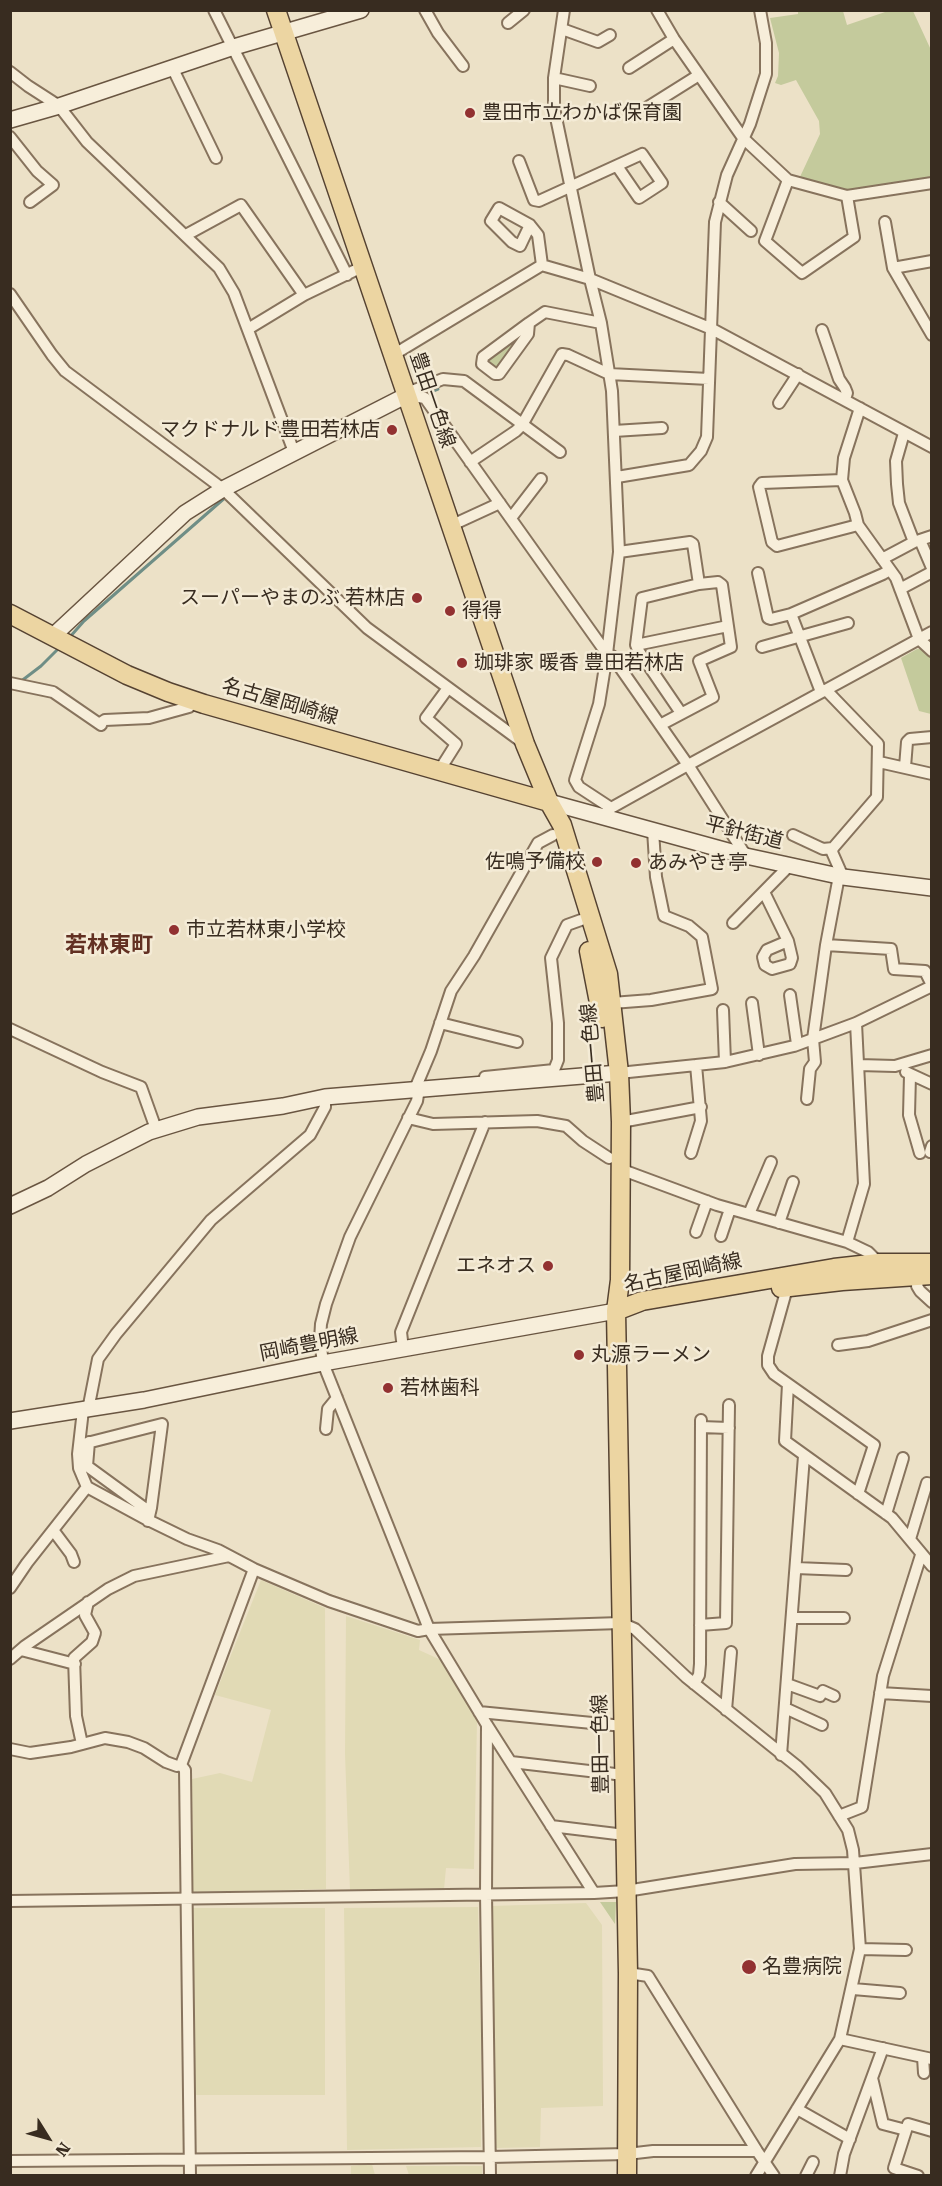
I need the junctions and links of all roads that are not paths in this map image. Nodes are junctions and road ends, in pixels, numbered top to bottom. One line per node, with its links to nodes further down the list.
1 (214, 10): 14 (street)
2 (276, 10): 11 (main road, 豊田一色線)
3 (361, 10): 11 (street)
4 (425, 10): 15 (street)
5 (524, 10): 9 (street)
6 (564, 10): 10 (street)
7 (657, 10): 13 (street)
8 (760, 10): 26 (street)
9 (508, 23)
10 (562, 29): 12 (street); 20 (street)
11 (284, 32): 14 (street); 43 (main road, 豊田一色線)
12 (610, 35)
13 (674, 39): 16 (street); 19 (street)
14 (234, 47): 17 (street); 43 (street)
15 (463, 66)
16 (629, 68)
17 (173, 69): 22 (street); 27 (street)
18 (10, 72): 22 (street)
19 (699, 75): 23 (street); 26 (street)
20 (554, 78): 21 (street); 32 (street)
21 (590, 86)
22 (59, 106): 24 (street); 39 (street)
23 (648, 107)
24 (10, 120)
25 (10, 137): 34 (street)
26 (743, 138): 30 (street); 35 (street)
27 (216, 158)
28 (519, 161): 32 (street)
29 (617, 166): 32 (street)
30 (788, 180): 33 (street); 33 (street)
31 (932, 183): 33 (street)
32 (571, 187): 44 (street)
33 (847, 196)
34 (30, 202)
35 (719, 202): 38 (street); 50 (street)
36 (885, 222): 42 (street)
37 (530, 225): 41 (street)
38 (751, 231)
39 (186, 235): 46 (street); 49 (street)
40 (932, 261): 42 (street)
41 (542, 265): 44 (street); 53 (street)
42 (892, 268): 52 (street)
43 (355, 271): 46 (street); 53 (main road, 豊田一色線)
44 (590, 279): 48 (street); 50 (street)
45 (10, 294): 72 (street)
46 (304, 295): 49 (street)
47 (529, 323): 47 (street); 48 (street)
48 (601, 323): 54 (street)
49 (248, 329): 66 (street)
50 (712, 329): 55 (street); 56 (street)
51 (822, 330): 58 (street)
52 (932, 335)
53 (393, 356): 57 (main road, 豊田一色線)
54 (609, 374): 56 (street); 61 (street); 63 (street)
55 (798, 374): 58 (street); 59 (street)
56 (709, 379): 69 (street)
57 (407, 394): 61 (street); 66 (street); 68 (street); 76 (main road, 豊田一色線)
58 (846, 399): 60 (street)
59 (779, 403)
60 (860, 408): 64 (street); 71 (street)
61 (522, 425): 67 (street); 68 (street)
62 (662, 428): 63 (street)
63 (614, 431): 69 (street)
64 (904, 433): 65 (street); 78 (street)
65 (932, 447)
66 (294, 452): 72 (street)
67 (560, 452)
68 (470, 462): 73 (street)
69 (617, 477): 79 (street)
70 (541, 479): 74 (street)
71 (842, 480): 75 (street); 75 (street)
72 (223, 489): 91 (street); 99 (street)
73 (500, 503): 74 (street); 76 (street)
74 (511, 518): 97 (street)
75 (858, 525): 80 (street)
76 (450, 526): 105 (main road, 豊田一色線)
77 (932, 536): 78 (street)
78 (917, 541): 80 (street); 82 (street)
79 (619, 552): 84 (street); 97 (street)
80 (882, 559): 81 (street)
81 (890, 570): 85 (street); 87 (street)
82 (932, 570): 85 (street)
83 (758, 573): 87 (street)
84 (699, 584): 89 (street); 94 (street)
85 (900, 590): 93 (street)
86 (10, 614): 91 (main road, 名古屋岡崎線)
87 (791, 614): 92 (street)
88 (848, 623): 92 (street)
89 (728, 626): 94 (street); 102 (street)
90 (932, 632): 93 (street)
91 (54, 635): 101 (main road, 名古屋岡崎線)
92 (800, 638): 95 (street); 100 (street)
93 (919, 639): 96 (street); 100 (street)
94 (636, 645): 102 (street)
95 (762, 647)
96 (932, 651)
97 (607, 654): 103 (street); 112 (street)
98 (10, 683): 101 (street)
99 (448, 688): 105 (street); 109 (street)
100 (823, 691): 106 (street); 107 (street)
101 (194, 701): 109 (main road, 名古屋岡崎線)
102 (681, 713): 103 (street)
103 (660, 725): 107 (street)
104 (932, 737): 108 (street)
105 (525, 744): 111 (main road, 豊田一色線)
106 (879, 762): 108 (street); 116 (street)
107 (688, 765): 112 (street); 117 (street)
108 (905, 767): 110 (street)
109 (439, 771): 111 (main road, 名古屋岡崎線)
110 (932, 774)
111 (549, 802): 112 (street, 平針街道); 114 (main road, 豊田一色線); 128 (main road, 豊田一色線)
112 (607, 812): 113 (street, 平針街道)
113 (653, 830): 117 (street, 平針街道); 128 (street)
114 (554, 835): 122 (main road, 豊田一色線); 131 (street)
115 (793, 835): 116 (street)
116 (833, 848): 119 (street)
117 (746, 856): 118 (street, 平針街道)
118 (789, 866): 119 (street, 平針街道); 121 (street)
119 (841, 877): 120 (street, 平針街道); 125 (street)
120 (932, 888)
121 (764, 892): 123 (street); 124 (street)
122 (581, 920): 143 (main road, 豊田一色線); 146 (street)
123 (733, 923)
124 (788, 941)
125 (826, 945): 126 (street); 134 (street)
126 (932, 986): 132 (street)
127 (789, 996): 136 (street)
128 (612, 1003): 143 (main road, 豊田一色線)
129 (752, 1004): 137 (street)
130 (723, 1010): 139 (street)
131 (440, 1023): 135 (street); 147 (street)
132 (856, 1023): 134 (street); 141 (street)
133 (10, 1029): 154 (street)
134 (813, 1039): 136 (street); 149 (street)
135 (517, 1042)
136 (797, 1044): 137 (street)
137 (759, 1055): 139 (street)
138 (932, 1055): 142 (street)
139 (725, 1062): 140 (street)
140 (696, 1065): 143 (street); 150 (street)
141 (859, 1065): 142 (street); 167 (street)
142 (895, 1066): 144 (street)
143 (613, 1074): 146 (street); 153 (main road, 豊田一色線); 158 (main road, 豊田一色線)
144 (910, 1075): 145 (street); 155 (street)
145 (932, 1084)
146 (439, 1087): 147 (street)
147 (417, 1089): 148 (street); 151 (street)
148 (326, 1097): 154 (street); 183 (street)
149 (807, 1099)
150 (701, 1107): 153 (street); 156 (street)
151 (408, 1118): 152 (street); 179 (street)
152 (484, 1122): 158 (street); 178 (street)
153 (621, 1122): 158 (main road, 豊田一色線)
154 (156, 1129): 161 (street)
155 (927, 1150)
156 (691, 1153)
157 (771, 1162): 163 (street)
158 (614, 1163): 160 (street); 175 (main road, 豊田一色線)
159 (793, 1182): 164 (street)
160 (707, 1201): 162 (street); 165 (street)
161 (10, 1206)
162 (730, 1209): 163 (street); 166 (street)
163 (749, 1214): 164 (street)
164 (779, 1223): 167 (street)
165 (696, 1232)
166 (721, 1236)
167 (848, 1242): 169 (street)
168 (932, 1255): 171 (street)
169 (879, 1263): 171 (main road, 名古屋岡崎線); 175 (main road, 名古屋岡崎線)
170 (932, 1263): 171 (main road, 名古屋岡崎線)
171 (918, 1273): 172 (street); 173 (main road, 名古屋岡崎線); 174 (street)
172 (932, 1283)
173 (787, 1288): 175 (main road, 名古屋岡崎線); 180 (street)
174 (932, 1302)
175 (616, 1311): 178 (street, 岡崎豊明線); 208 (main road, 豊田一色線)
176 (932, 1320): 177 (street)
177 (838, 1345)
178 (403, 1349): 179 (street, 岡崎豊明線)
179 (323, 1363): 181 (street); 183 (street, 岡崎豊明線)
180 (788, 1384): 188 (street); 192 (street)
181 (337, 1398): 186 (street); 210 (street)
182 (729, 1405): 185 (street)
183 (86, 1410): 184 (street, 岡崎豊明線); 187 (street)
184 (10, 1421)
185 (729, 1428): 209 (street); 209 (street)
186 (326, 1429)
187 (84, 1443): 191 (street); 194 (street); 194 (street)
188 (804, 1456): 192 (street); 201 (street)
189 (903, 1458): 193 (street)
190 (932, 1484): 196 (street)
191 (87, 1487): 194 (street); 195 (street)
192 (858, 1494): 193 (street)
193 (886, 1514): 196 (street)
194 (149, 1516): 198 (street)
195 (53, 1530): 199 (street); 204 (street)
196 (910, 1539): 197 (street)
197 (921, 1555): 200 (street); 217 (street)
198 (229, 1556): 202 (street); 205 (street)
199 (74, 1562)
200 (932, 1566)
201 (796, 1568): 203 (street); 206 (street)
202 (254, 1569): 210 (street); 230 (street)
203 (846, 1570)
204 (12, 1583)
205 (88, 1602): 211 (street); 214 (street)
206 (792, 1618): 207 (street); 216 (street)
207 (844, 1618)
208 (621, 1623): 210 (street); 215 (street); 225 (main road, 豊田一色線)
209 (700, 1625): 215 (street)
210 (429, 1629): 222 (street)
211 (21, 1650): 213 (street); 214 (street)
212 (731, 1652): 221 (street)
213 (10, 1659)
214 (75, 1664): 226 (street)
215 (694, 1684): 221 (street)
216 (787, 1684): 218 (street); 220 (street)
217 (880, 1693): 219 (street); 232 (street)
218 (834, 1696)
219 (932, 1696)
220 (785, 1708): 224 (street); 228 (street)
221 (726, 1710): 228 (street)
222 (479, 1712): 223 (street); 225 (street)
223 (487, 1725): 229 (street); 239 (street)
224 (822, 1725)
225 (623, 1726): 231 (main road, 豊田一色線)
226 (82, 1744): 227 (street); 230 (street)
227 (10, 1749)
228 (781, 1755): 232 (street)
229 (511, 1762): 231 (street); 233 (street)
230 (181, 1765): 240 (street)
231 (624, 1775): 234 (main road, 豊田一色線)
232 (839, 1816): 236 (street)
233 (551, 1826): 234 (street); 238 (street)
234 (625, 1835): 237 (main road, 豊田一色線)
235 (932, 1854): 236 (street)
236 (855, 1863): 237 (street); 242 (street)
237 (626, 1891): 238 (street); 244 (main road, 豊田一色線)
238 (594, 1893): 239 (street)
239 (486, 1894): 240 (street); 258 (street)
240 (186, 1899): 241 (street); 259 (street)
241 (10, 1901)
242 (860, 1949): 243 (street); 245 (street)
243 (906, 1950)
244 (628, 1973): 256 (street); 257 (main road, 豊田一色線)
245 (853, 1989): 246 (street); 247 (street)
246 (900, 1993)
247 (840, 2039): 248 (street); 252 (street)
248 (883, 2048): 249 (street); 251 (street)
249 (927, 2058): 250 (street)
250 (924, 2073)
251 (872, 2078): 253 (street); 255 (street)
252 (797, 2109): 255 (street); 260 (street)
253 (906, 2130): 254 (street); 270 (street)
254 (932, 2131)
255 (850, 2139): 269 (street)
256 (756, 2151): 257 (street); 260 (street)
257 (627, 2154): 258 (street); 265 (main road, 豊田一色線)
258 (490, 2157): 259 (street); 264 (street)
259 (190, 2159): 261 (street); 263 (street)
260 (764, 2160): 266 (street); 267 (street)
261 (10, 2161)
262 (813, 2162): 268 (street)
263 (190, 2175)
264 (490, 2175)
265 (627, 2175)
266 (756, 2175)
267 (774, 2175)
268 (806, 2175)
269 (840, 2175)
270 (918, 2175)

